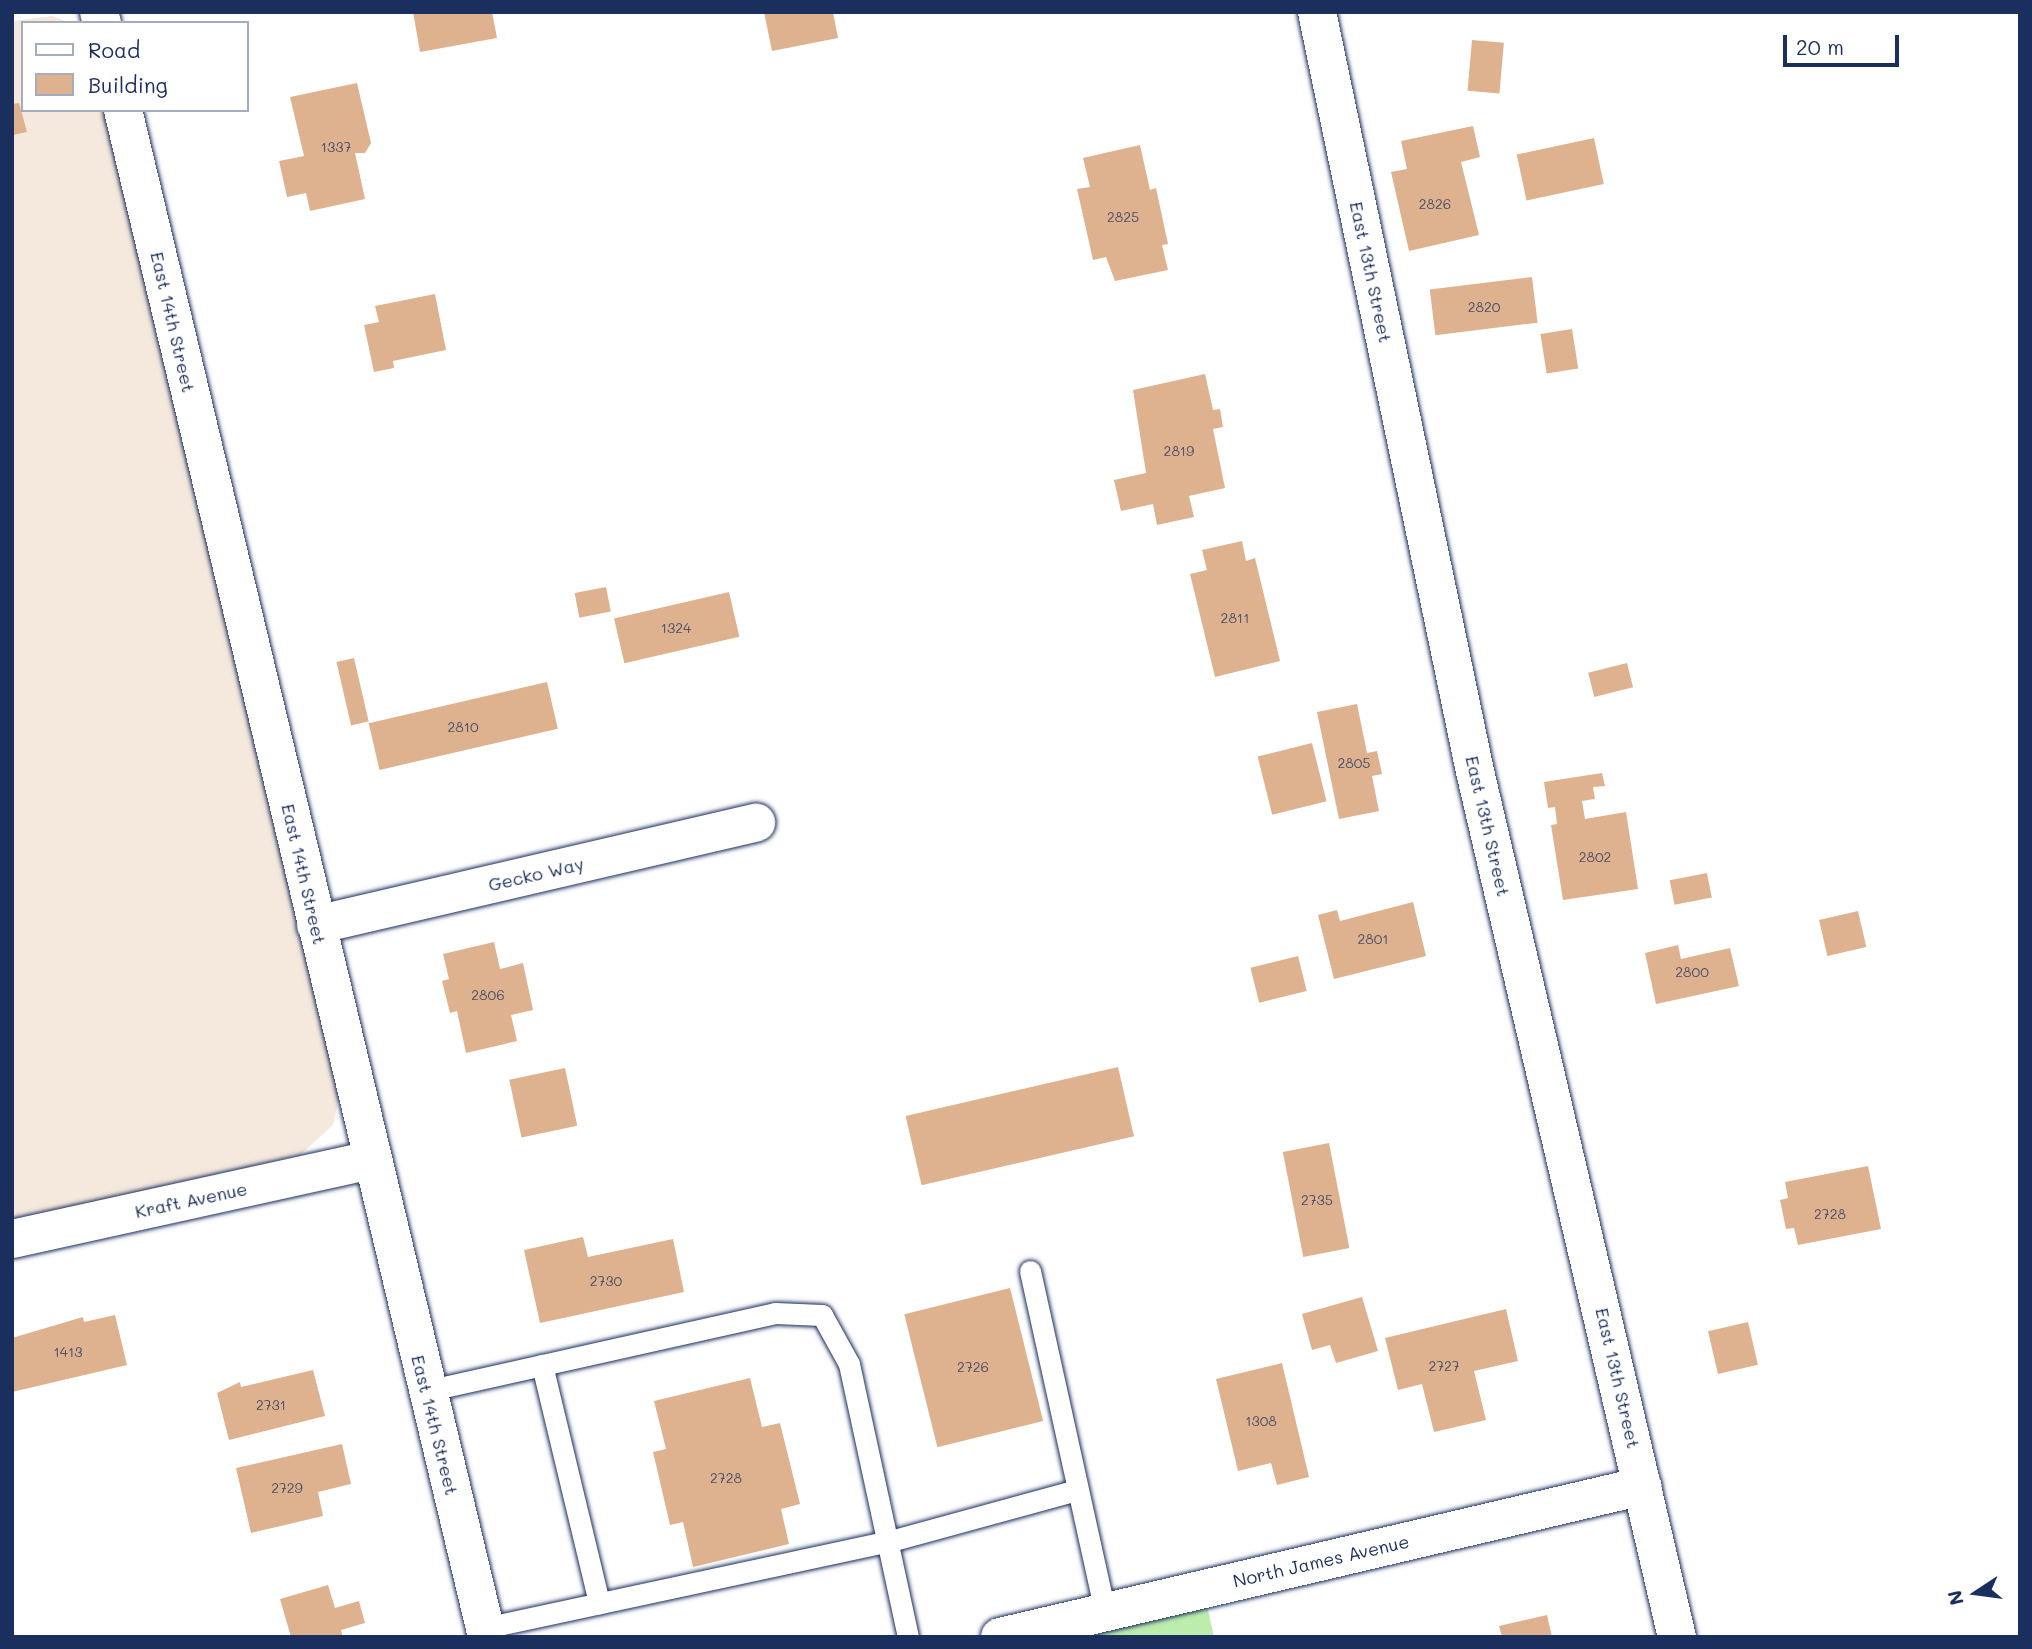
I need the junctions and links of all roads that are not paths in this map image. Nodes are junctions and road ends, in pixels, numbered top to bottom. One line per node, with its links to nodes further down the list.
1 (1317, 12): 10 (street, East 13th Street)
2 (122, 112): 4 (street, East 14th Street)
3 (756, 823): 4 (street, Gecko Way)
4 (316, 925): 5 (street, East 14th Street)
5 (371, 1160): 6 (street, Kraft Avenue); 9 (street, East 14th Street)
6 (12, 1239)
7 (1030, 1271): 11 (lane)
8 (542, 1365): 9 (lane); 12 (lane); 13 (lane)
9 (426, 1391): 15 (street, East 14th Street)
10 (1643, 1486): 14 (street, North James Avenue); 18 (street, East 13th Street)
11 (1077, 1490): 12 (lane); 14 (lane)
12 (890, 1541): 13 (lane); 16 (lane)
13 (599, 1603): 15 (lane)
14 (1105, 1612): 17 (street, North James Avenue)
15 (486, 1632)
16 (908, 1637)
17 (1000, 1637)
18 (1677, 1637)

